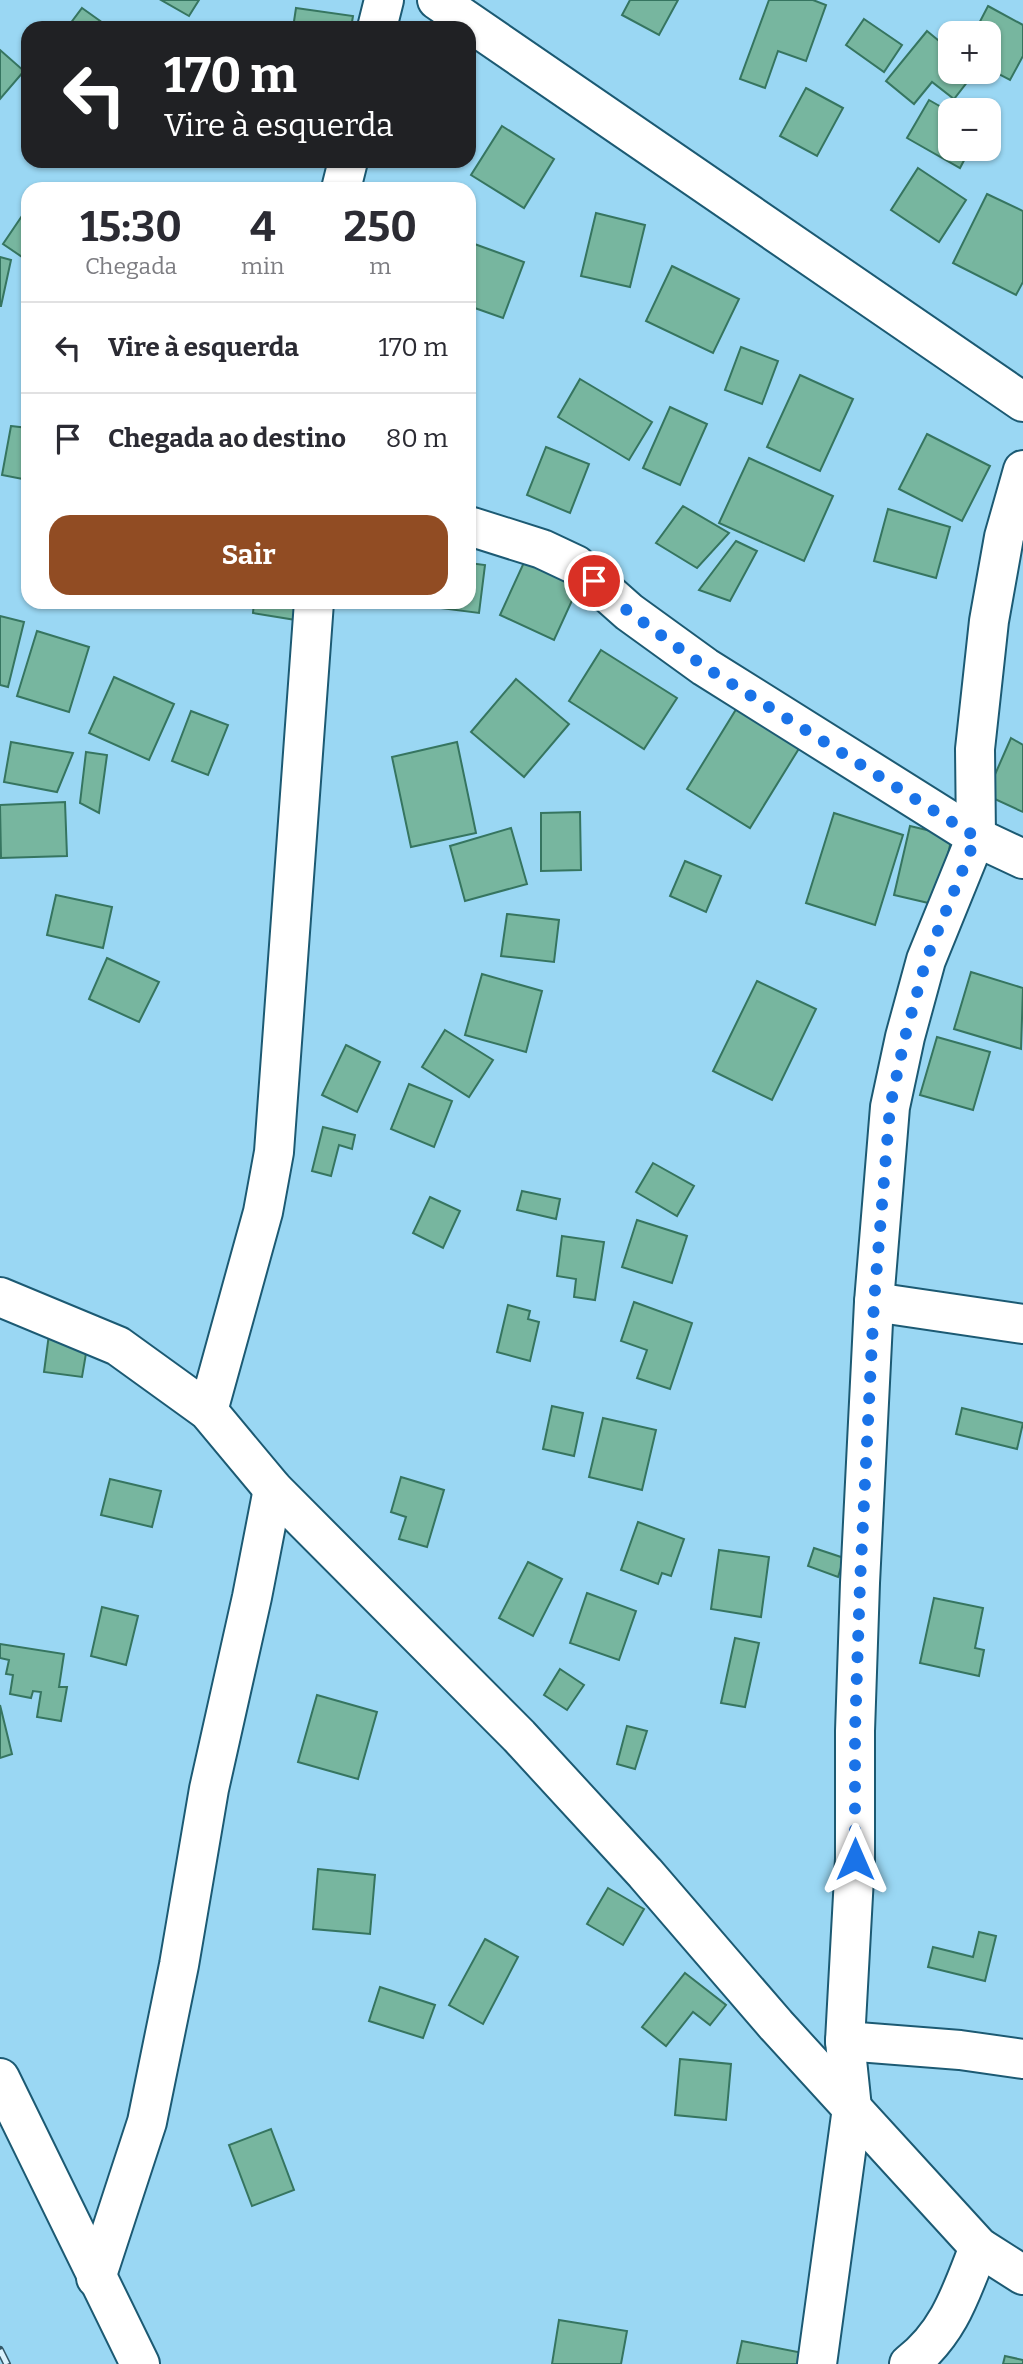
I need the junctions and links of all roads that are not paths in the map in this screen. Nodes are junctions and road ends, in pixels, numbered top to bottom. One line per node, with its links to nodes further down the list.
1 (384, 0): 3 (street)
2 (438, 0): 4 (street)
3 (379, 21)
4 (469, 21)
5 (476, 26): 6 (street)
6 (1023, 402)
7 (1023, 470): 10 (street)
8 (476, 528): 10 (street)
9 (313, 609): 15 (street)
10 (976, 837): 11 (street); 13 (street)
11 (1023, 859)
12 (0, 1297): 15 (street)
13 (874, 1302): 14 (street); 17 (street)
14 (1023, 1324)
15 (208, 1411): 16 (street)
16 (273, 1489): 20 (street); 23 (street)
17 (845, 2041): 18 (street); 20 (street)
18 (1023, 2059)
19 (0, 2078): 23 (street)
20 (852, 2108): 21 (street); 25 (street)
21 (979, 2247): 22 (street); 26 (street)
22 (1023, 2275)
23 (96, 2278): 24 (street)
24 (139, 2364)
25 (817, 2364)
26 (909, 2364)

